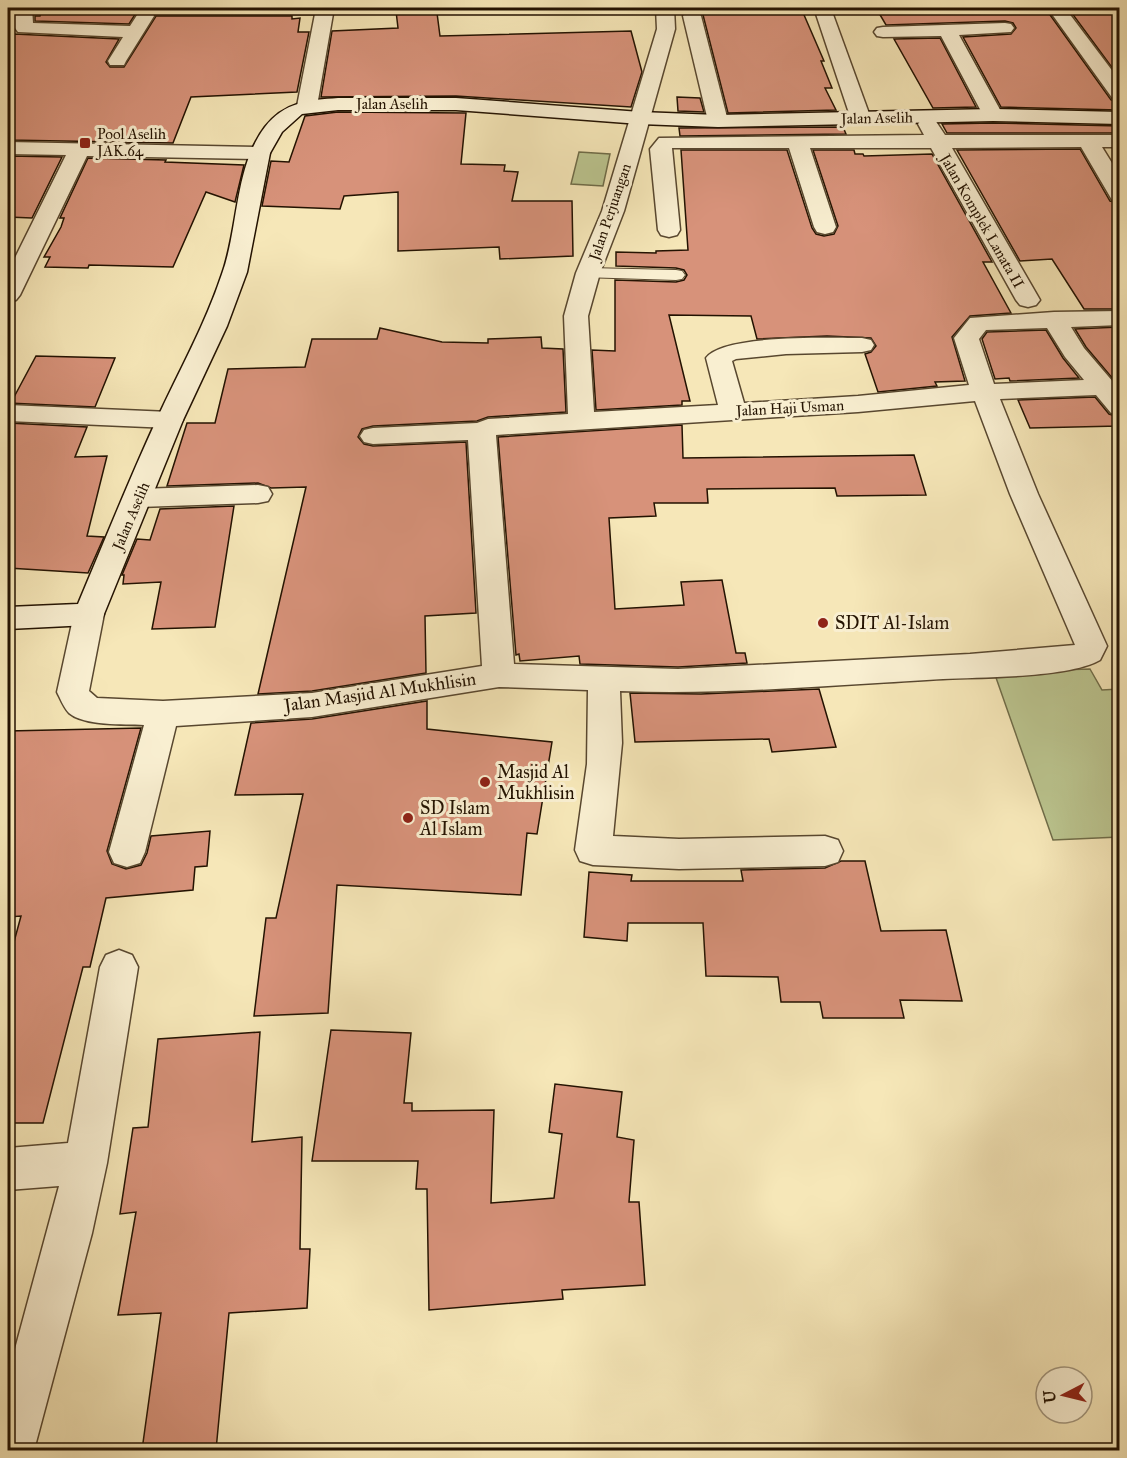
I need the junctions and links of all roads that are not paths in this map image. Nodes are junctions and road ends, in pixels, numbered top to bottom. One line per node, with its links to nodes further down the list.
1 (23, 8): 10 (street)
2 (147, 8): 3 (street); 10 (street)
3 (325, 8): 14 (street)
4 (665, 8): 17 (street, Jalan Perjuangan)
5 (822, 9): 19 (street)
6 (1058, 10): 13 (street)
7 (692, 16): 20 (street)
8 (1005, 28): 9 (street)
9 (947, 30): 11 (street); 15 (street)
10 (135, 32): 12 (street)
11 (883, 32)
12 (117, 61)
13 (1119, 95)
14 (307, 106): 17 (street, Jalan Aselih); 27 (street, Jalan Aselih)
15 (993, 115): 16 (street, Jalan Aselih); 18 (street, Jalan Aselih)
16 (924, 117): 19 (street, Jalan Aselih); 22 (street, Jalan Komplek Lanata II)
17 (640, 118): 20 (street, Jalan Aselih); 32 (street, Jalan Perjuangan)
18 (1119, 118)
19 (861, 119): 20 (street, Jalan Aselih)
20 (718, 121)
21 (797, 141): 22 (street, Jalan Komplek Lanata II); 29 (street); 30 (street, Jalan Komplek Lanata II)
22 (936, 141): 23 (street, Jalan Komplek Lanata II); 35 (street, Jalan Komplek Lanata II)
23 (1088, 141): 24 (street, Jalan Komplek Lanata II); 28 (street)
24 (1119, 141)
25 (8, 148): 26 (street)
26 (80, 148): 27 (street); 31 (street)
27 (260, 153): 43 (street, Jalan Aselih)
28 (1119, 195)
29 (825, 227)
30 (669, 230)
31 (15, 264): 34 (street)
32 (588, 273): 33 (lane); 44 (street, Jalan Perjuangan)
33 (676, 275)
34 (8, 295)
35 (1041, 313): 36 (street); 38 (street, Jalan Komplek Lanata II); 39 (street)
36 (1119, 318)
37 (862, 345): 41 (street)
38 (1102, 387): 39 (street, Jalan Haji Usman); 40 (street, Jalan Komplek Lanata II)
39 (983, 392): 41 (street, Jalan Haji Usman); 52 (street)
40 (1119, 407)
41 (733, 412): 44 (street, Jalan Haji Usman)
42 (8, 413): 43 (street)
43 (170, 420): 48 (street, Jalan Aselih)
44 (581, 420): 45 (street, Jalan Haji Usman)
45 (482, 433): 46 (street, Jalan Haji Usman); 51 (street, Jalan Masjid Al Mukhlisin)
46 (373, 436)
47 (258, 494): 48 (street)
48 (139, 498): 49 (street, Jalan Aselih)
49 (89, 614): 50 (street); 53 (street, Jalan Masjid Al Mukhlisin)
50 (8, 618)
51 (499, 675): 52 (street); 53 (street, Jalan Masjid Al Mukhlisin)
52 (603, 678): 54 (street)
53 (164, 714): 55 (street)
54 (825, 851)
55 (127, 852)
56 (119, 968): 57 (street)
57 (86, 1163): 58 (street); 59 (street)
58 (8, 1169)
59 (10, 1450)

